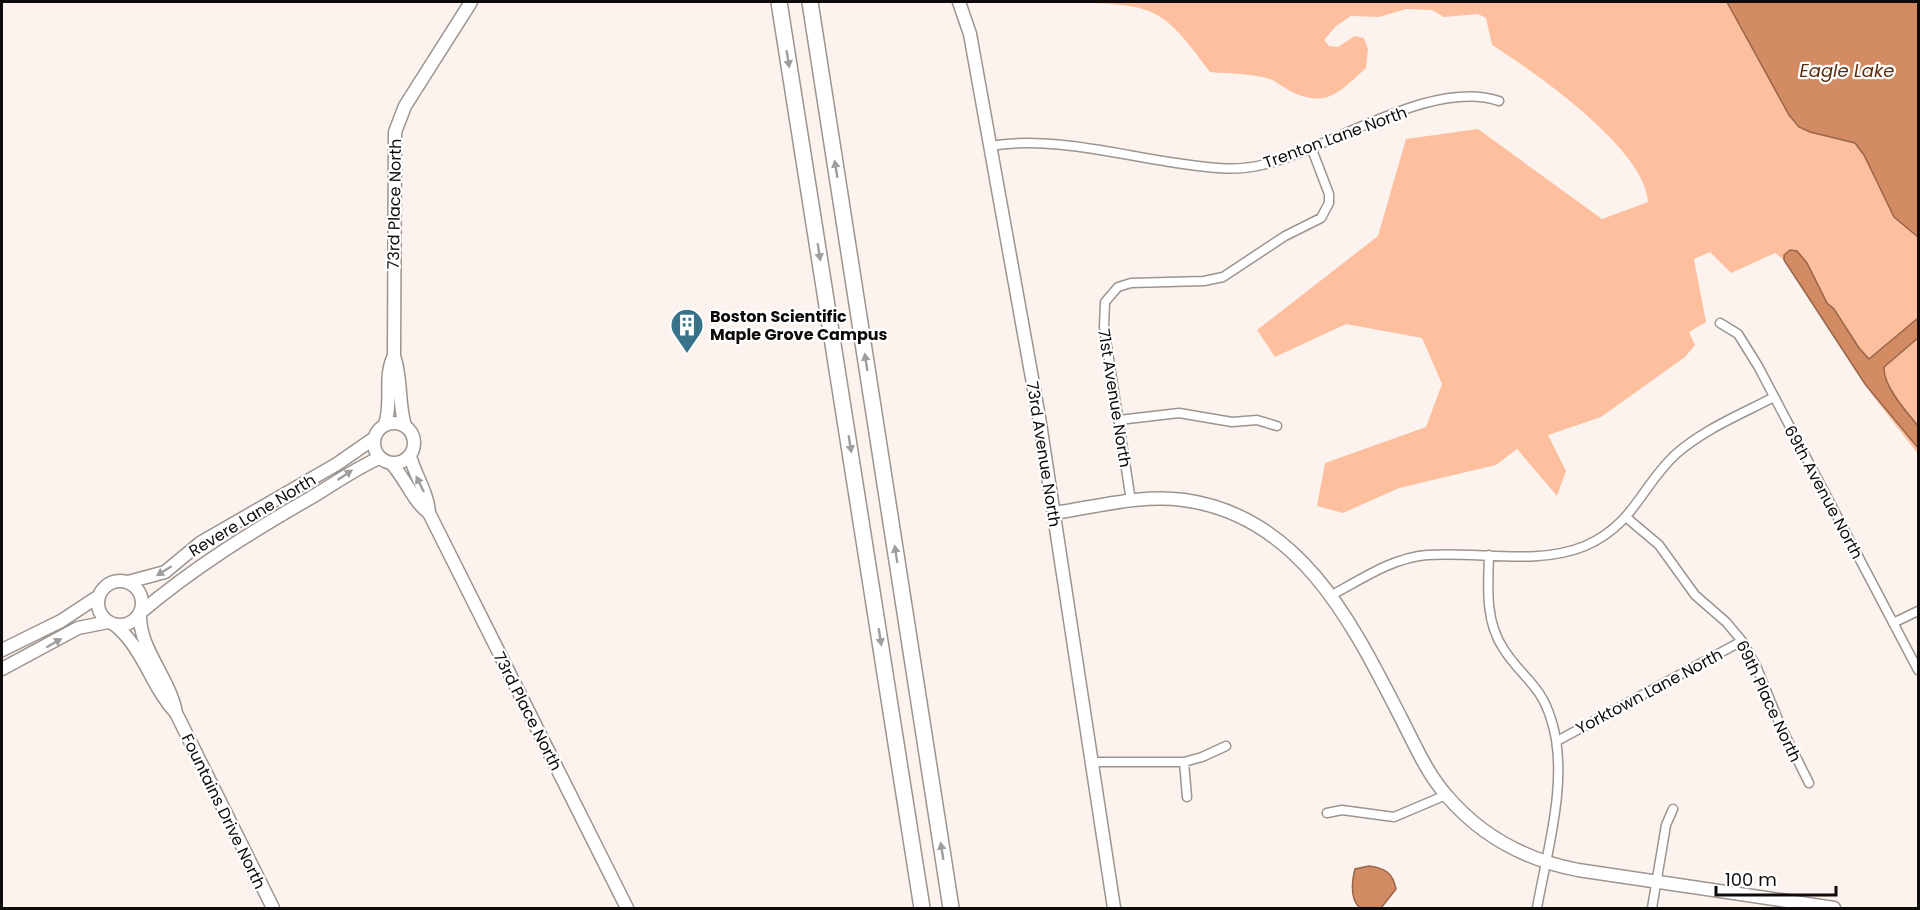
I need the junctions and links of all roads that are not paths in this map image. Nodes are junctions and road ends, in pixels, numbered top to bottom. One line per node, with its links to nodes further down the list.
1 (471, 2): 9 (street, 73rd Place North)
2 (779, 2): 49 (highway, one-way to 49)
3 (810, 2): 50 (highway, one-way to 3)
4 (959, 2): 6 (street, 73rd Avenue North)
5 (1499, 100): 7 (street, Trenton Lane North)
6 (990, 146): 7 (street, Trenton Lane North); 21 (street, 73rd Avenue North)
7 (1311, 147): 11 (street, 71st Avenue North)
8 (1720, 323): 10 (street, 69th Avenue North)
9 (394, 356): 12 (street, 73rd Place North); 13 (street, 73rd Place North)
10 (1774, 397): 22 (street); 30 (street, 69th Avenue North)
11 (1119, 420): 14 (street); 19 (street, 71st Avenue North)
12 (385, 424): 13 (street); 15 (street)
13 (405, 426): 16 (street)
14 (1277, 426)
15 (373, 439): 17 (street); 24 (street, Revere Lane North, one-way to 24)
16 (410, 456): 18 (street); 20 (street, 73rd Place North, one-way to 16)
17 (379, 458): 18 (street); 28 (street, Revere Lane North, one-way to 17)
18 (391, 463): 20 (street, 73rd Place North)
19 (1131, 501): 21 (street); 25 (street)
20 (429, 513): 48 (street, 73rd Place North)
21 (1054, 513): 38 (street, 73rd Avenue North)
22 (1627, 518): 23 (street); 31 (street, 69th Place North)
23 (1489, 555): 25 (street); 36 (street)
24 (128, 582): 26 (street); 28 (street)
25 (1332, 595): 41 (street)
26 (99, 596): 29 (street); 32 (street)
27 (1918, 611): 30 (street)
28 (140, 613): 29 (street); 35 (street, Fountains Drive North)
29 (112, 623): 33 (street, one-way to 29); 35 (street, Fountains Drive North)
30 (1893, 623): 34 (street, 69th Avenue North)
31 (1742, 641): 36 (street, Yorktown Lane North); 40 (street, 69th Place North)
32 (2, 650)
33 (2, 669)
34 (1918, 670)
35 (176, 713): 47 (street, Fountains Drive North)
36 (1557, 741): 45 (street)
37 (1226, 746): 39 (street)
38 (1092, 762): 39 (street); 51 (street, 73rd Avenue North)
39 (1184, 762): 42 (street)
40 (1809, 783)
41 (1446, 795): 44 (street); 45 (street)
42 (1187, 797)
43 (1673, 809): 46 (street)
44 (1327, 813)
45 (1545, 864): 46 (street); 52 (street)
46 (1656, 883): 53 (street); 54 (street)
47 (273, 909)
48 (627, 909)
49 (922, 909)
50 (951, 909)
51 (1114, 909)
52 (1537, 909)
53 (1652, 909)
54 (1834, 909)

